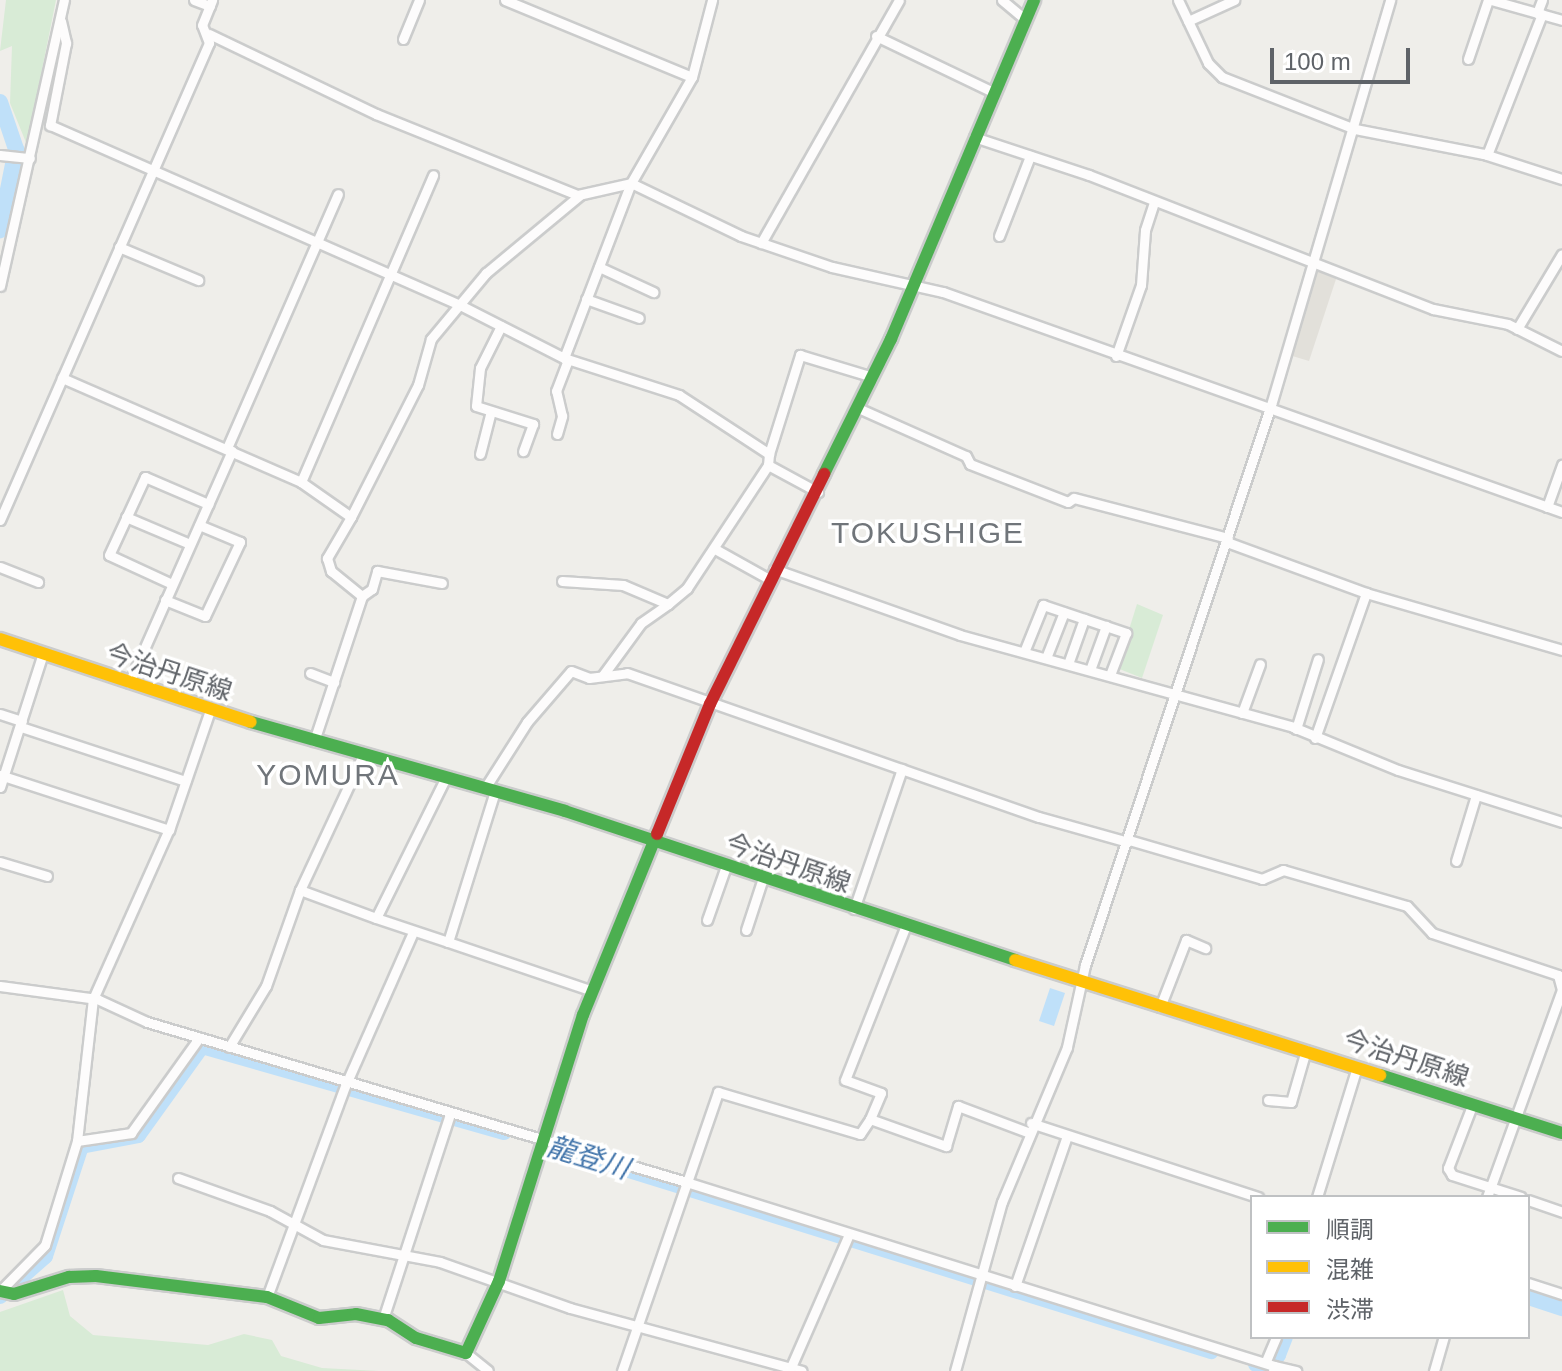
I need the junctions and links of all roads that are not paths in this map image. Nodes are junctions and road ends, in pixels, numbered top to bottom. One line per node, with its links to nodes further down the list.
1 (64, 0): 18 (street)
2 (194, 0): 14 (street)
3 (419, 0): 22 (street)
4 (505, 0): 24 (street)
5 (712, 0): 24 (street)
6 (899, 0): 21 (street)
7 (1002, 0): 16 (street)
8 (1034, 0): 16 (street)
9 (1178, 0): 19 (street)
10 (1234, 0): 19 (street)
11 (1390, 0): 26 (street)
12 (1490, 0): 15 (street); 23 (street)
13 (1542, 0): 15 (street)
14 (211, 3): 20 (street)
15 (1539, 14): 17 (street); 29 (street)
16 (1025, 19): 25 (street)
17 (1562, 20)
18 (61, 21): 31 (street); 32 (street)
19 (1188, 21): 26 (street)
20 (209, 34): 32 (street); 37 (street)
21 (876, 36): 25 (street); 41 (street)
22 (403, 39)
23 (1468, 59)
24 (692, 77): 35 (street)
25 (993, 92): 27 (street)
26 (1355, 129): 29 (street); 44 (street)
27 (974, 137): 30 (street); 49 (street)
28 (0, 155): 31 (street)
29 (1487, 155): 34 (street)
30 (1030, 156): 38 (street); 39 (street)
31 (29, 158): 48 (street)
32 (151, 171): 40 (street); 42 (street)
33 (433, 175): 46 (street)
34 (1562, 179)
35 (631, 183): 37 (street); 41 (street); 45 (street)
36 (338, 194): 40 (street)
37 (580, 195): 52 (street)
38 (1154, 202): 44 (street); 57 (street)
39 (999, 236)
40 (318, 242): 46 (street); 65 (street)
41 (761, 243): 49 (street)
42 (119, 247): 47 (street); 60 (street)
43 (1562, 254): 55 (street)
44 (1315, 261): 55 (street); 61 (street)
45 (599, 267): 50 (street); 51 (street)
46 (390, 273): 52 (street); 71 (street)
47 (198, 280)
48 (0, 286)
49 (915, 287): 57 (street); 59 (street)
50 (653, 292)
51 (586, 299): 53 (street); 58 (street)
52 (460, 305): 54 (street); 77 (street)
53 (639, 318)
54 (501, 326): 58 (street); 63 (street)
55 (1517, 329): 56 (street)
56 (1562, 351)
57 (1116, 356): 61 (street)
58 (566, 359): 64 (street); 68 (street)
59 (873, 377): 62 (street); 68 (street)
60 (62, 378): 65 (street); 78 (street)
61 (1271, 405): 74 (street); 80 (street)
62 (858, 408): 72 (street); 80 (street)
63 (491, 411): 66 (street); 67 (street)
64 (557, 434)
65 (229, 449): 71 (street); 73 (street)
66 (523, 451)
67 (480, 454)
68 (769, 454): 69 (street)
69 (768, 465): 72 (street); 82 (street)
70 (1562, 465): 74 (street)
71 (301, 482): 77 (street)
72 (818, 492): 84 (street)
73 (208, 504): 76 (street); 79 (street)
74 (1547, 507): 75 (street)
75 (1562, 512)
76 (126, 517): 81 (street); 88 (street)
77 (351, 517): 90 (street)
78 (0, 520)
79 (199, 525): 81 (street); 91 (street)
80 (1227, 540): 89 (street); 110 (street)
81 (190, 544): 88 (street)
82 (715, 549): 84 (street); 92 (street)
83 (0, 567): 86 (street)
84 (771, 574): 98 (street); 111 (street)
85 (562, 581): 92 (street)
86 (38, 582)
87 (442, 583): 90 (street)
88 (172, 584): 91 (street)
89 (1366, 593): 97 (street); 117 (street)
90 (362, 596): 108 (street)
91 (165, 600): 109 (street)
92 (668, 604): 107 (street)
93 (1064, 612): 94 (street); 98 (street); 100 (street)
94 (1084, 619): 95 (street); 102 (street)
95 (1106, 626): 104 (street); 106 (street)
96 (0, 639): 99 (street, 今治丹原線)
97 (1562, 650)
98 (1024, 652): 100 (street)
99 (43, 653): 109 (street, 今治丹原線); 115 (street)
100 (1046, 658): 102 (street)
101 (1318, 659): 116 (street)
102 (1068, 664): 104 (street)
103 (1260, 664): 113 (street)
104 (1090, 670): 106 (street)
105 (310, 673): 108 (street)
106 (1110, 675): 110 (street)
107 (601, 678): 111 (street); 125 (street)
108 (334, 682): 118 (street)
109 (129, 683): 112 (street, 今治丹原線)
110 (1177, 694): 113 (street); 130 (street)
111 (710, 704): 120 (street); 129 (street)
112 (210, 710): 118 (street, 今治丹原線); 123 (street)
113 (1242, 713): 116 (street)
114 (0, 714): 115 (street)
115 (21, 724): 121 (street); 123 (street)
116 (1296, 729): 117 (street)
117 (1315, 738): 126 (street)
118 (314, 741): 119 (street, 今治丹原線)
119 (364, 753): 122 (street, 今治丹原線); 136 (street)
120 (902, 769): 130 (street); 137 (street)
121 (2, 776): 124 (street); 128 (street)
122 (446, 777): 125 (street, 今治丹原線); 138 (street)
123 (185, 781): 128 (street)
124 (0, 787)
125 (490, 790): 129 (street, 今治丹原線); 143 (street)
126 (1476, 795): 127 (street); 131 (street)
127 (1562, 822)
128 (169, 830): 149 (street)
129 (654, 841): 133 (street, 今治丹原線); 148 (street)
130 (1129, 841): 145 (street); 147 (street)
131 (1456, 861)
132 (0, 862): 134 (street)
133 (726, 866): 135 (street, 今治丹原線); 139 (street)
134 (47, 876)
135 (763, 878): 137 (street, 今治丹原線); 141 (street)
136 (300, 890): 138 (street); 152 (street)
137 (854, 909): 140 (street, 今治丹原線)
138 (376, 918): 142 (street)
139 (707, 920)
140 (906, 925): 145 (street, 今治丹原線); 160 (street)
141 (746, 930)
142 (413, 932): 143 (street); 155 (street)
143 (448, 942): 148 (street)
144 (1205, 948): 150 (street)
145 (1082, 983): 150 (street, 今治丹原線); 161 (street)
146 (0, 986): 149 (street)
147 (1562, 990): 159 (street)
148 (593, 991): 165 (street)
149 (93, 999): 151 (street); 164 (street)
150 (1160, 1007): 153 (street, 今治丹原線)
151 (199, 1038): 152 (street); 164 (street)
152 (229, 1047): 155 (street)
153 (1306, 1050): 154 (street, 今治丹原線); 156 (street)
154 (1357, 1067): 157 (street, 今治丹原線); 170 (street)
155 (346, 1084): 158 (street); 175 (street)
156 (1268, 1100)
157 (1473, 1103): 159 (street, 今治丹原線); 168 (street)
158 (450, 1115): 165 (street); 177 (street)
159 (1518, 1118): 162 (street, 今治丹原線); 168 (street)
160 (870, 1119): 161 (street); 167 (street)
161 (1029, 1127): 163 (street); 178 (street)
162 (1562, 1133)
163 (1067, 1136): 169 (street); 181 (street)
164 (77, 1141): 182 (street)
165 (543, 1142): 167 (street); 179 (street)
166 (178, 1178): 175 (street)
167 (686, 1182): 176 (street); 186 (street)
168 (1491, 1186): 171 (street); 172 (street)
169 (1252, 1195)
170 (1318, 1195)
171 (1488, 1195)
172 (1516, 1195)
173 (1530, 1201): 174 (street)
174 (1562, 1212)
175 (294, 1225): 177 (street); 184 (street)
176 (849, 1234): 178 (street); 191 (street)
177 (406, 1252): 179 (street); 185 (street)
178 (983, 1276): 181 (street); 195 (street)
179 (499, 1281): 186 (street); 189 (street)
180 (1530, 1284): 183 (street)
181 (1015, 1286): 190 (street)
182 (0, 1291): 184 (street)
183 (1562, 1294)
184 (267, 1297): 185 (street)
185 (383, 1319): 189 (street)
186 (640, 1327): 191 (street); 193 (street)
187 (1276, 1339): 190 (street)
188 (1443, 1339): 197 (street)
189 (466, 1353): 192 (street)
190 (1271, 1366): 196 (street)
191 (791, 1367): 194 (street)
192 (488, 1371)
193 (622, 1371)
194 (802, 1371)
195 (955, 1371)
196 (1296, 1371)
197 (1434, 1371)

